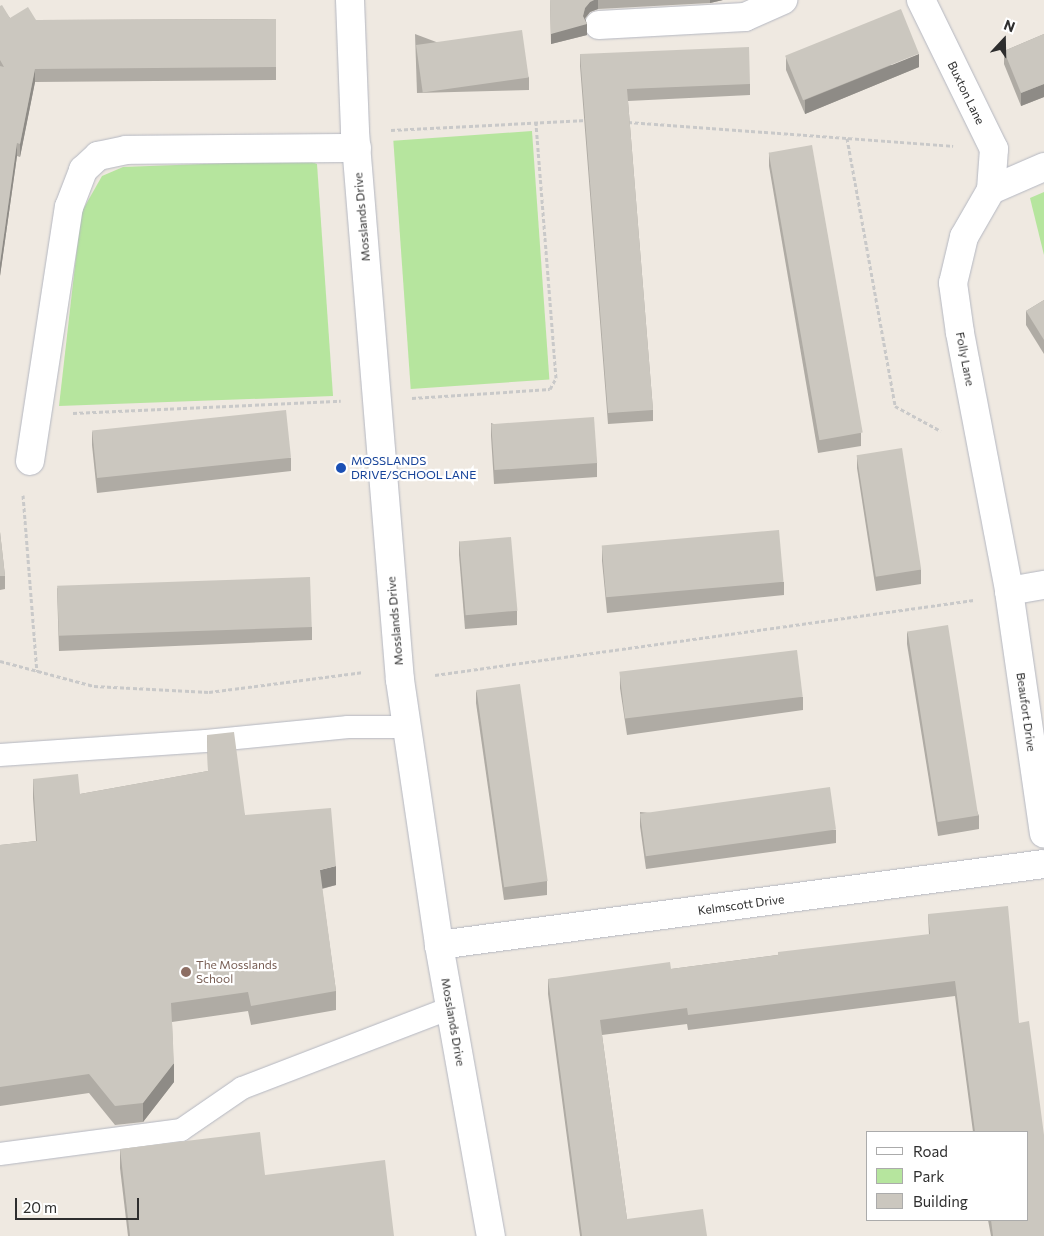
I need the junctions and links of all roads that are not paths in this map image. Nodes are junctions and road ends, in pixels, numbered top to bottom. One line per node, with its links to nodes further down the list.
1 (350, 0): 5 (street, Mosslands Drive)
2 (783, 0): 4 (street)
3 (921, 0): 7 (street, Buxton Lane)
4 (599, 25)
5 (356, 140): 8 (street); 11 (street, Mosslands Drive)
6 (1044, 167): 7 (street)
7 (991, 190): 10 (street, Folly Lane)
8 (30, 461)
9 (1044, 585): 10 (street)
10 (1008, 591): 13 (street, Beaufort Drive)
11 (407, 727): 12 (lane); 15 (street, Mosslands Drive)
12 (0, 755)
13 (1044, 834)
14 (1044, 864): 15 (street, Kelmscott Drive)
15 (439, 945): 16 (street, Mosslands Drive)
16 (450, 1008): 17 (lane); 18 (street, Mosslands Drive)
17 (0, 1154)
18 (491, 1236)

